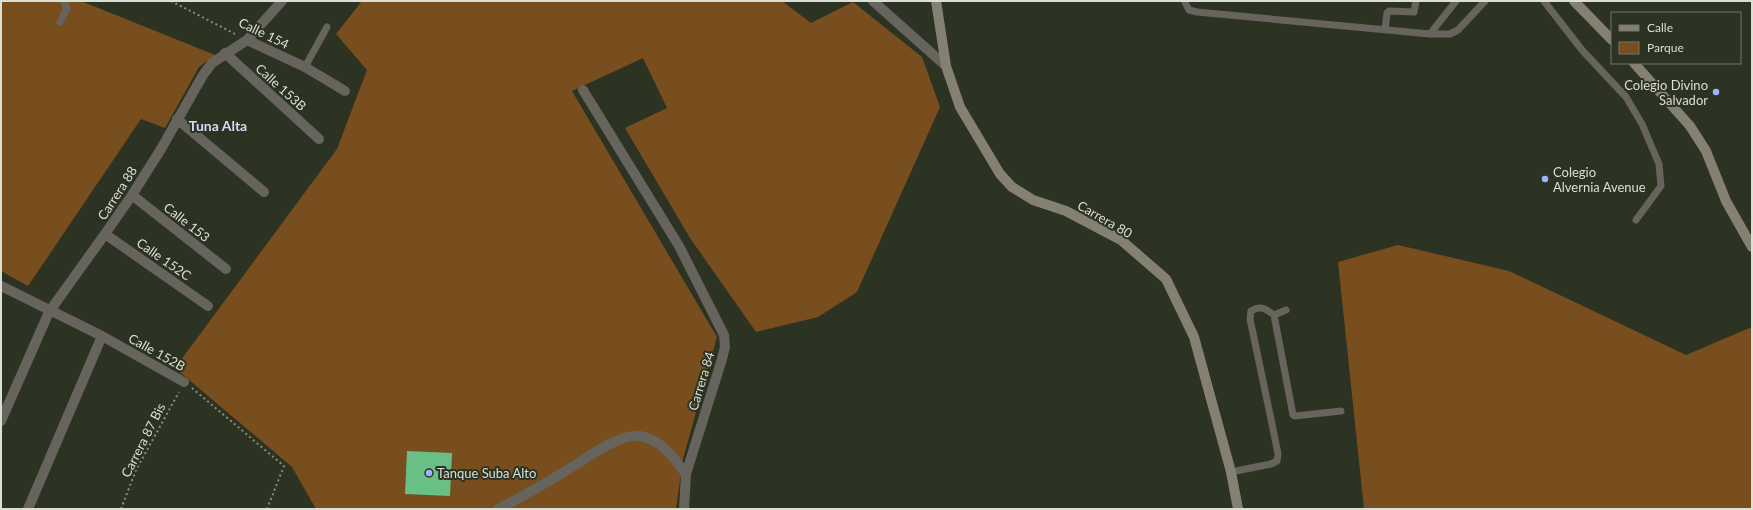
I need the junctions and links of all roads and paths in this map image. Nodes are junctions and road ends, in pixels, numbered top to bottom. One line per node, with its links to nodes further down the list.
1 (64, 1): 12 (lane)
2 (171, 1): 17 (path, Calle 154)
3 (282, 1): 17 (street, Carrera 88)
4 (873, 1): 20 (street)
5 (936, 1): 20 (street, Carrera 80)
6 (1416, 1): 14 (lane)
7 (1456, 1): 15 (lane)
8 (1485, 1): 15 (lane)
9 (1544, 1): 28 (lane)
10 (1574, 1): 16 (street)
11 (1185, 2): 14 (lane)
12 (60, 22)
13 (327, 27): 21 (lane)
14 (1385, 30): 15 (lane)
15 (1430, 34)
16 (1611, 39)
17 (247, 40): 18 (street, Carrera 88); 21 (street, Calle 154)
18 (225, 53): 24 (street, Carrera 88); 25 (street, Calle 153B)
19 (1635, 64): 30 (street)
20 (946, 66): 41 (street, Carrera 80)
21 (305, 67): 23 (street, Calle 154)
22 (583, 90): 42 (street, Carrera 84)
23 (345, 91)
24 (177, 119): 26 (street); 27 (street, Carrera 88)
25 (319, 139)
26 (264, 192)
27 (132, 194): 29 (street, Carrera 88); 31 (street, Calle 153)
28 (1636, 220)
29 (106, 234): 33 (street, Calle 152C); 35 (street, Carrera 88)
30 (1752, 247)
31 (226, 269)
32 (1, 286): 35 (street, Calle 152B)
33 (208, 306)
34 (1286, 310): 36 (lane)
35 (50, 312): 37 (street, Calle 152B); 40 (street, Carrera 88)
36 (1274, 315): 39 (lane); 41 (lane)
37 (102, 336): 38 (street, Calle 152B); 43 (street)
38 (184, 382): 44 (path, Carrera 87 Bis); 45 (path, Calle 152B)
39 (1341, 411)
40 (1, 420)
41 (1231, 472): 48 (street, Carrera 80)
42 (686, 474): 46 (street); 47 (street, Carrera 84)
43 (28, 509)
44 (121, 509)
45 (266, 509)
46 (498, 509)
47 (684, 509)
48 (1238, 509)

